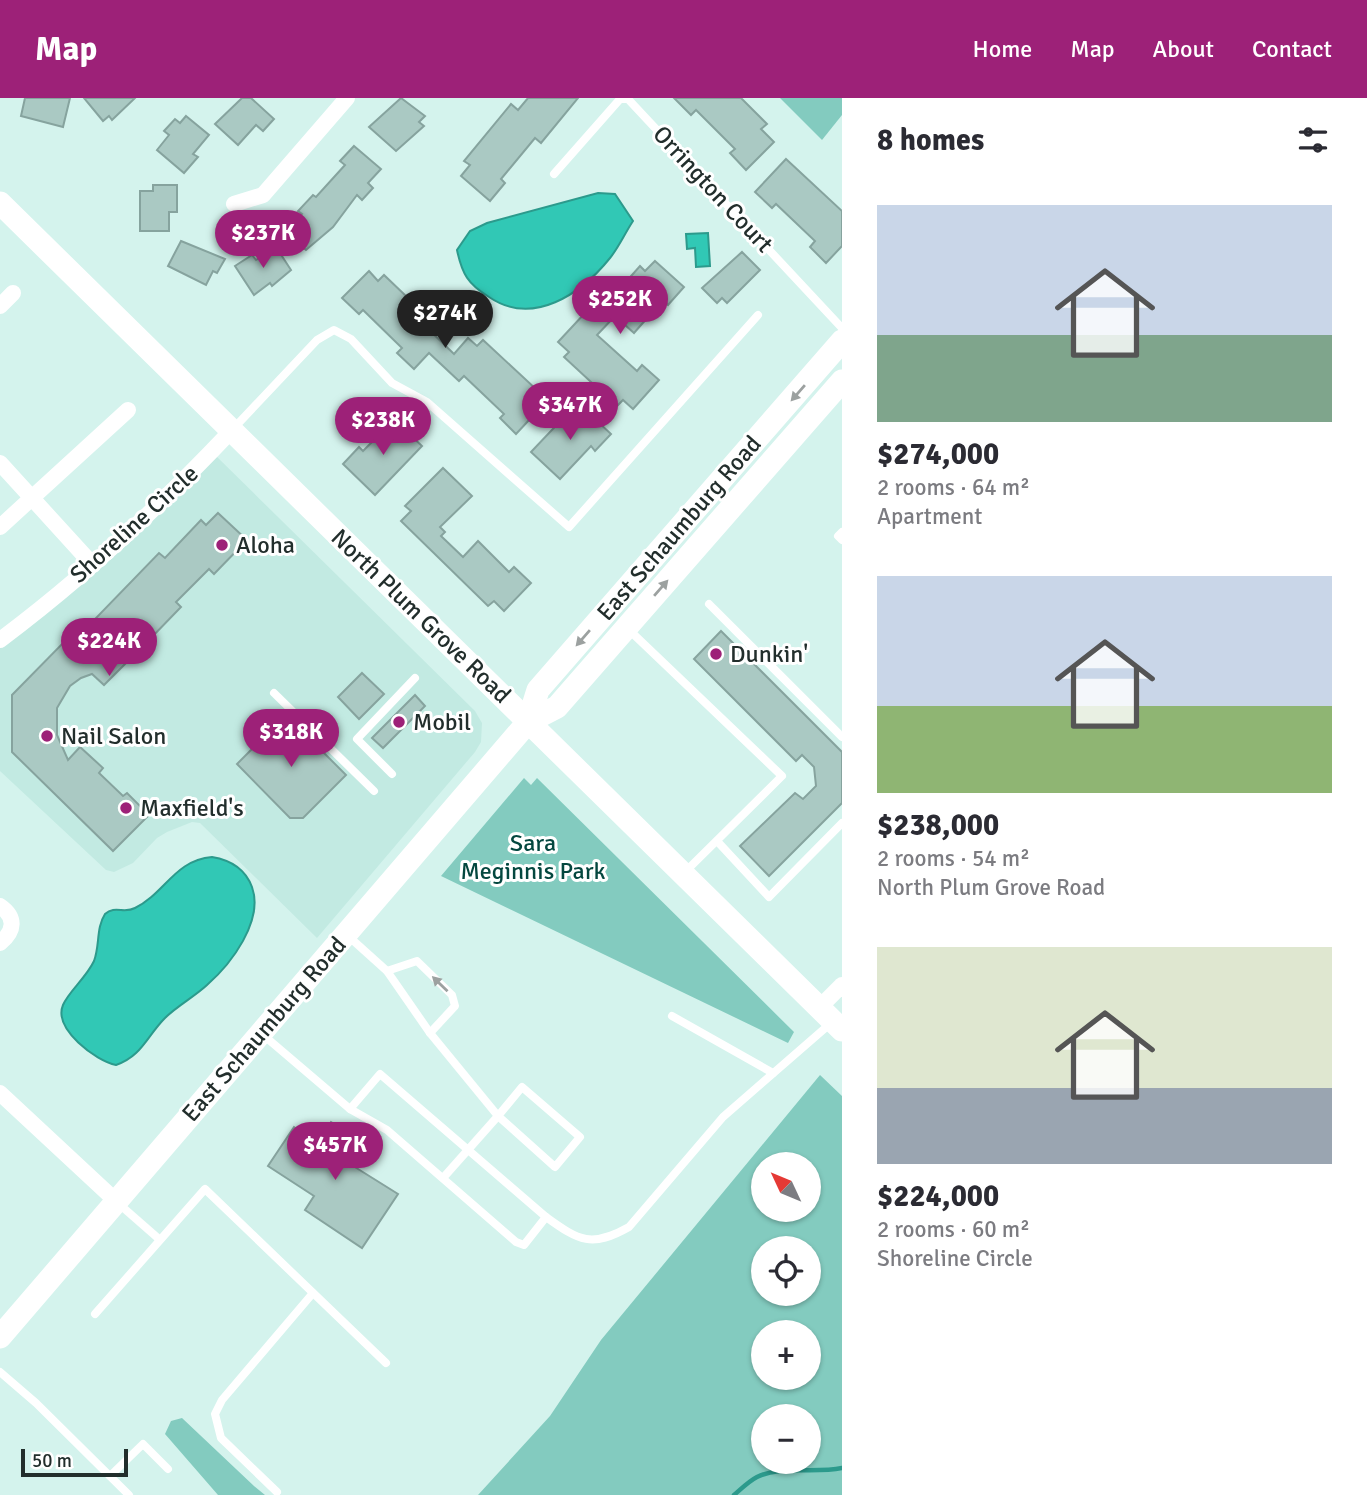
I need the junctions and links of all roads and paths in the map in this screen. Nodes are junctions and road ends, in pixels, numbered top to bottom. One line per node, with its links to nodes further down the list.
1 (347, 98): 4 (street)
2 (554, 174): 8 (lane, Orrington Court)
3 (0, 203): 12 (main road, North Plum Grove Road)
4 (234, 204)
5 (12, 293): 6 (street)
6 (0, 306)
7 (758, 315): 12 (lane)
8 (842, 328)
9 (842, 341): 24 (main road, East Schaumburg Road, one-way to 24)
10 (842, 381): 20 (main road, East Schaumburg Road, one-way to 10)
11 (128, 410): 14 (street)
12 (231, 431): 18 (street, Shoreline Circle); 24 (main road, North Plum Grove Road)
13 (0, 463): 14 (street)
14 (33, 500): 15 (street); 18 (street)
15 (0, 527)
16 (842, 532): 17 (lane)
17 (842, 540)
18 (92, 564): 21 (street, Shoreline Circle)
19 (709, 604): 25 (lane)
20 (626, 627): 24 (main road, East Schaumburg Road); 29 (lane)
21 (0, 640)
22 (415, 678): 26 (lane)
23 (274, 693): 27 (lane)
24 (528, 722): 30 (main road, North Plum Grove Road); 32 (main road, East Schaumburg Road)
25 (842, 737)
26 (392, 774)
27 (374, 792)
28 (842, 823): 29 (lane)
29 (717, 841): 30 (lane)
30 (683, 874): 37 (main road, North Plum Grove Road)
31 (0, 906): 33 (street)
32 (345, 934): 34 (lane); 38 (main road, East Schaumburg Road)
33 (0, 943)
34 (387, 971): 39 (lane); 39 (lane, one-way to 34)
35 (842, 985): 37 (street)
36 (672, 1016): 40 (lane)
37 (831, 1020): 40 (lane)
38 (261, 1033): 42 (lane); 46 (main road, East Schaumburg Road)
39 (430, 1033): 43 (lane)
40 (773, 1073): 47 (lane)
41 (1, 1097): 46 (street)
42 (350, 1109): 44 (lane); 45 (lane)
43 (498, 1116): 43 (lane); 44 (lane)
44 (468, 1150): 45 (lane); 47 (lane)
45 (443, 1178): 47 (lane)
46 (116, 1202): 48 (lane); 51 (main road, East Schaumburg Road)
47 (546, 1217)
48 (159, 1239): 49 (lane); 50 (lane)
49 (313, 1293): 52 (lane); 56 (lane)
50 (95, 1314)
51 (0, 1338)
52 (386, 1363)
53 (0, 1372): 55 (lane)
54 (168, 1469): 55 (lane)
55 (110, 1476): 57 (lane)
56 (277, 1492)
57 (129, 1495)

